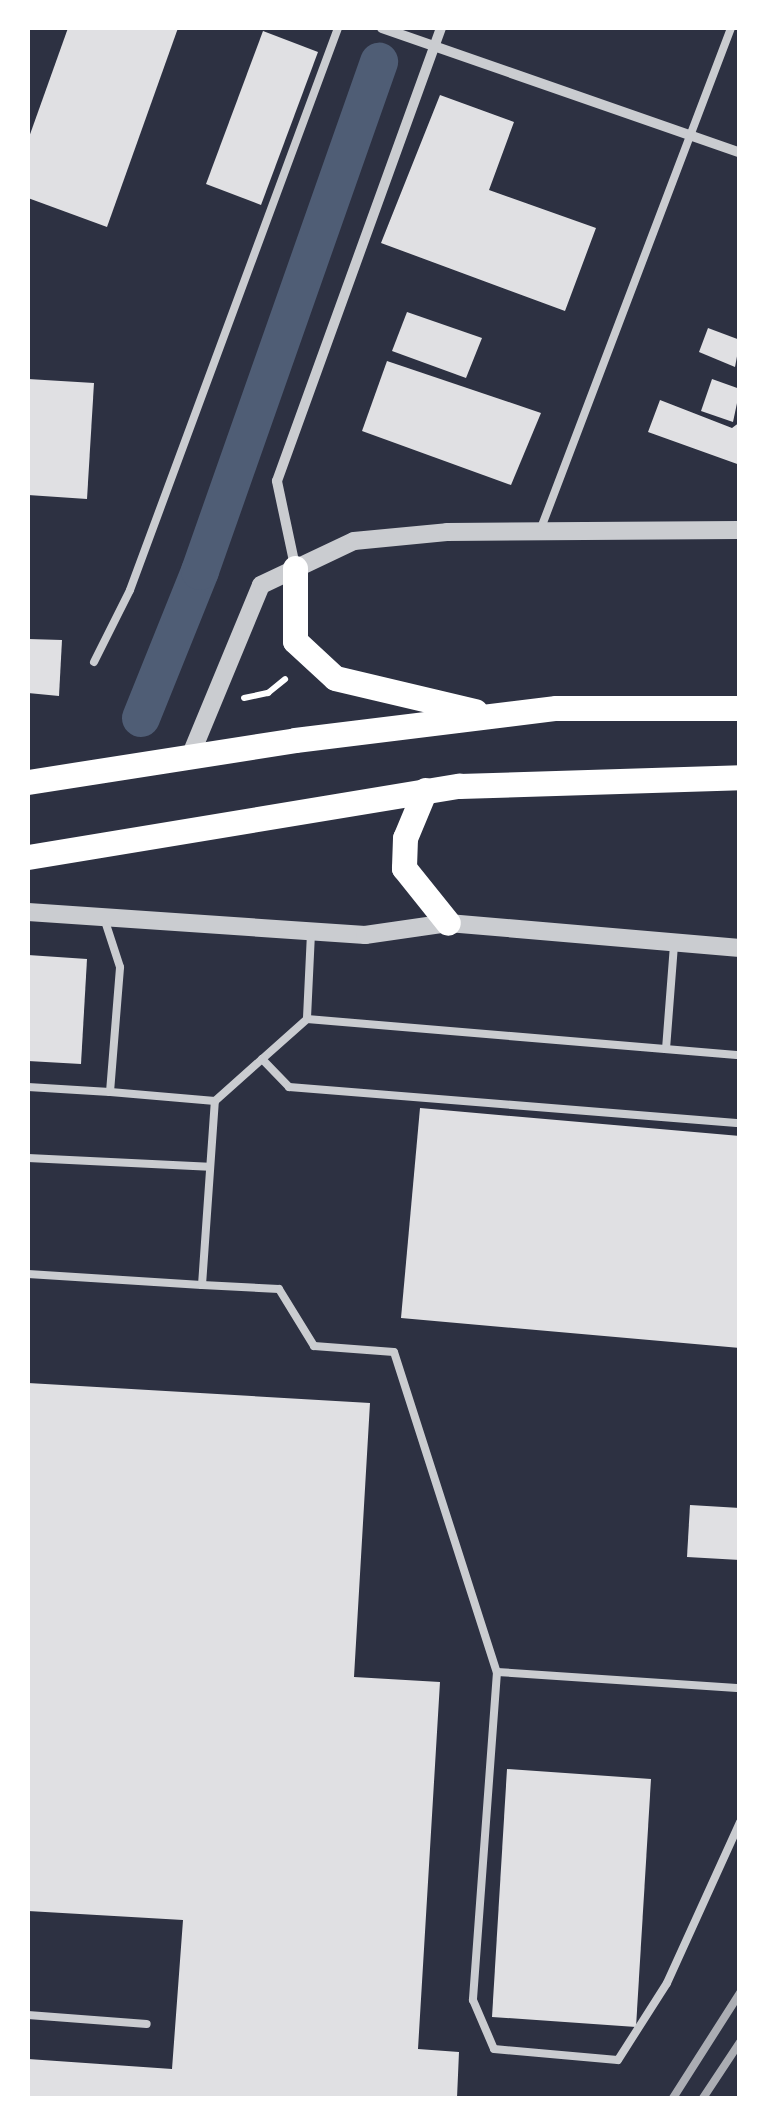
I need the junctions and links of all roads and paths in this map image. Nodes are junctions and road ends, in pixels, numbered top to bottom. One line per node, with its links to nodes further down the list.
1 (338, 28): 11 (lane)
2 (382, 28): 5 (street)
3 (441, 28): 5 (street)
4 (730, 28): 6 (lane)
5 (434, 46): 6 (street); 10 (street)
6 (690, 136): 7 (street); 9 (lane)
7 (740, 153)
8 (740, 530): 9 (street)
9 (539, 532): 10 (street)
10 (296, 568): 15 (main road); 16 (street)
11 (94, 662)
12 (285, 679): 13 (path)
13 (244, 698)
14 (740, 708): 15 (main road)
15 (494, 716): 16 (main road)
16 (189, 758): 18 (main road)
17 (740, 777): 19 (main road)
18 (28, 782)
19 (425, 790): 20 (main road); 23 (main road)
20 (28, 857)
21 (28, 912): 22 (street)
22 (104, 918): 24 (street); 32 (lane)
23 (448, 923): 24 (street); 25 (street)
24 (310, 932): 27 (lane)
25 (674, 944): 26 (street); 28 (lane)
26 (740, 948)
27 (307, 1019): 28 (lane); 30 (lane)
28 (666, 1049): 29 (lane)
29 (740, 1055)
30 (262, 1059): 33 (lane); 34 (lane)
31 (28, 1087): 32 (lane)
32 (110, 1092): 33 (lane)
33 (215, 1101): 36 (lane)
34 (740, 1123)
35 (28, 1158): 36 (lane)
36 (209, 1167): 38 (lane)
37 (28, 1274): 38 (lane)
38 (202, 1284): 39 (lane)
39 (497, 1672): 40 (lane); 41 (lane)
40 (740, 1688)
41 (740, 1822)
42 (28, 2016): 43 (lane)
43 (147, 2024)

